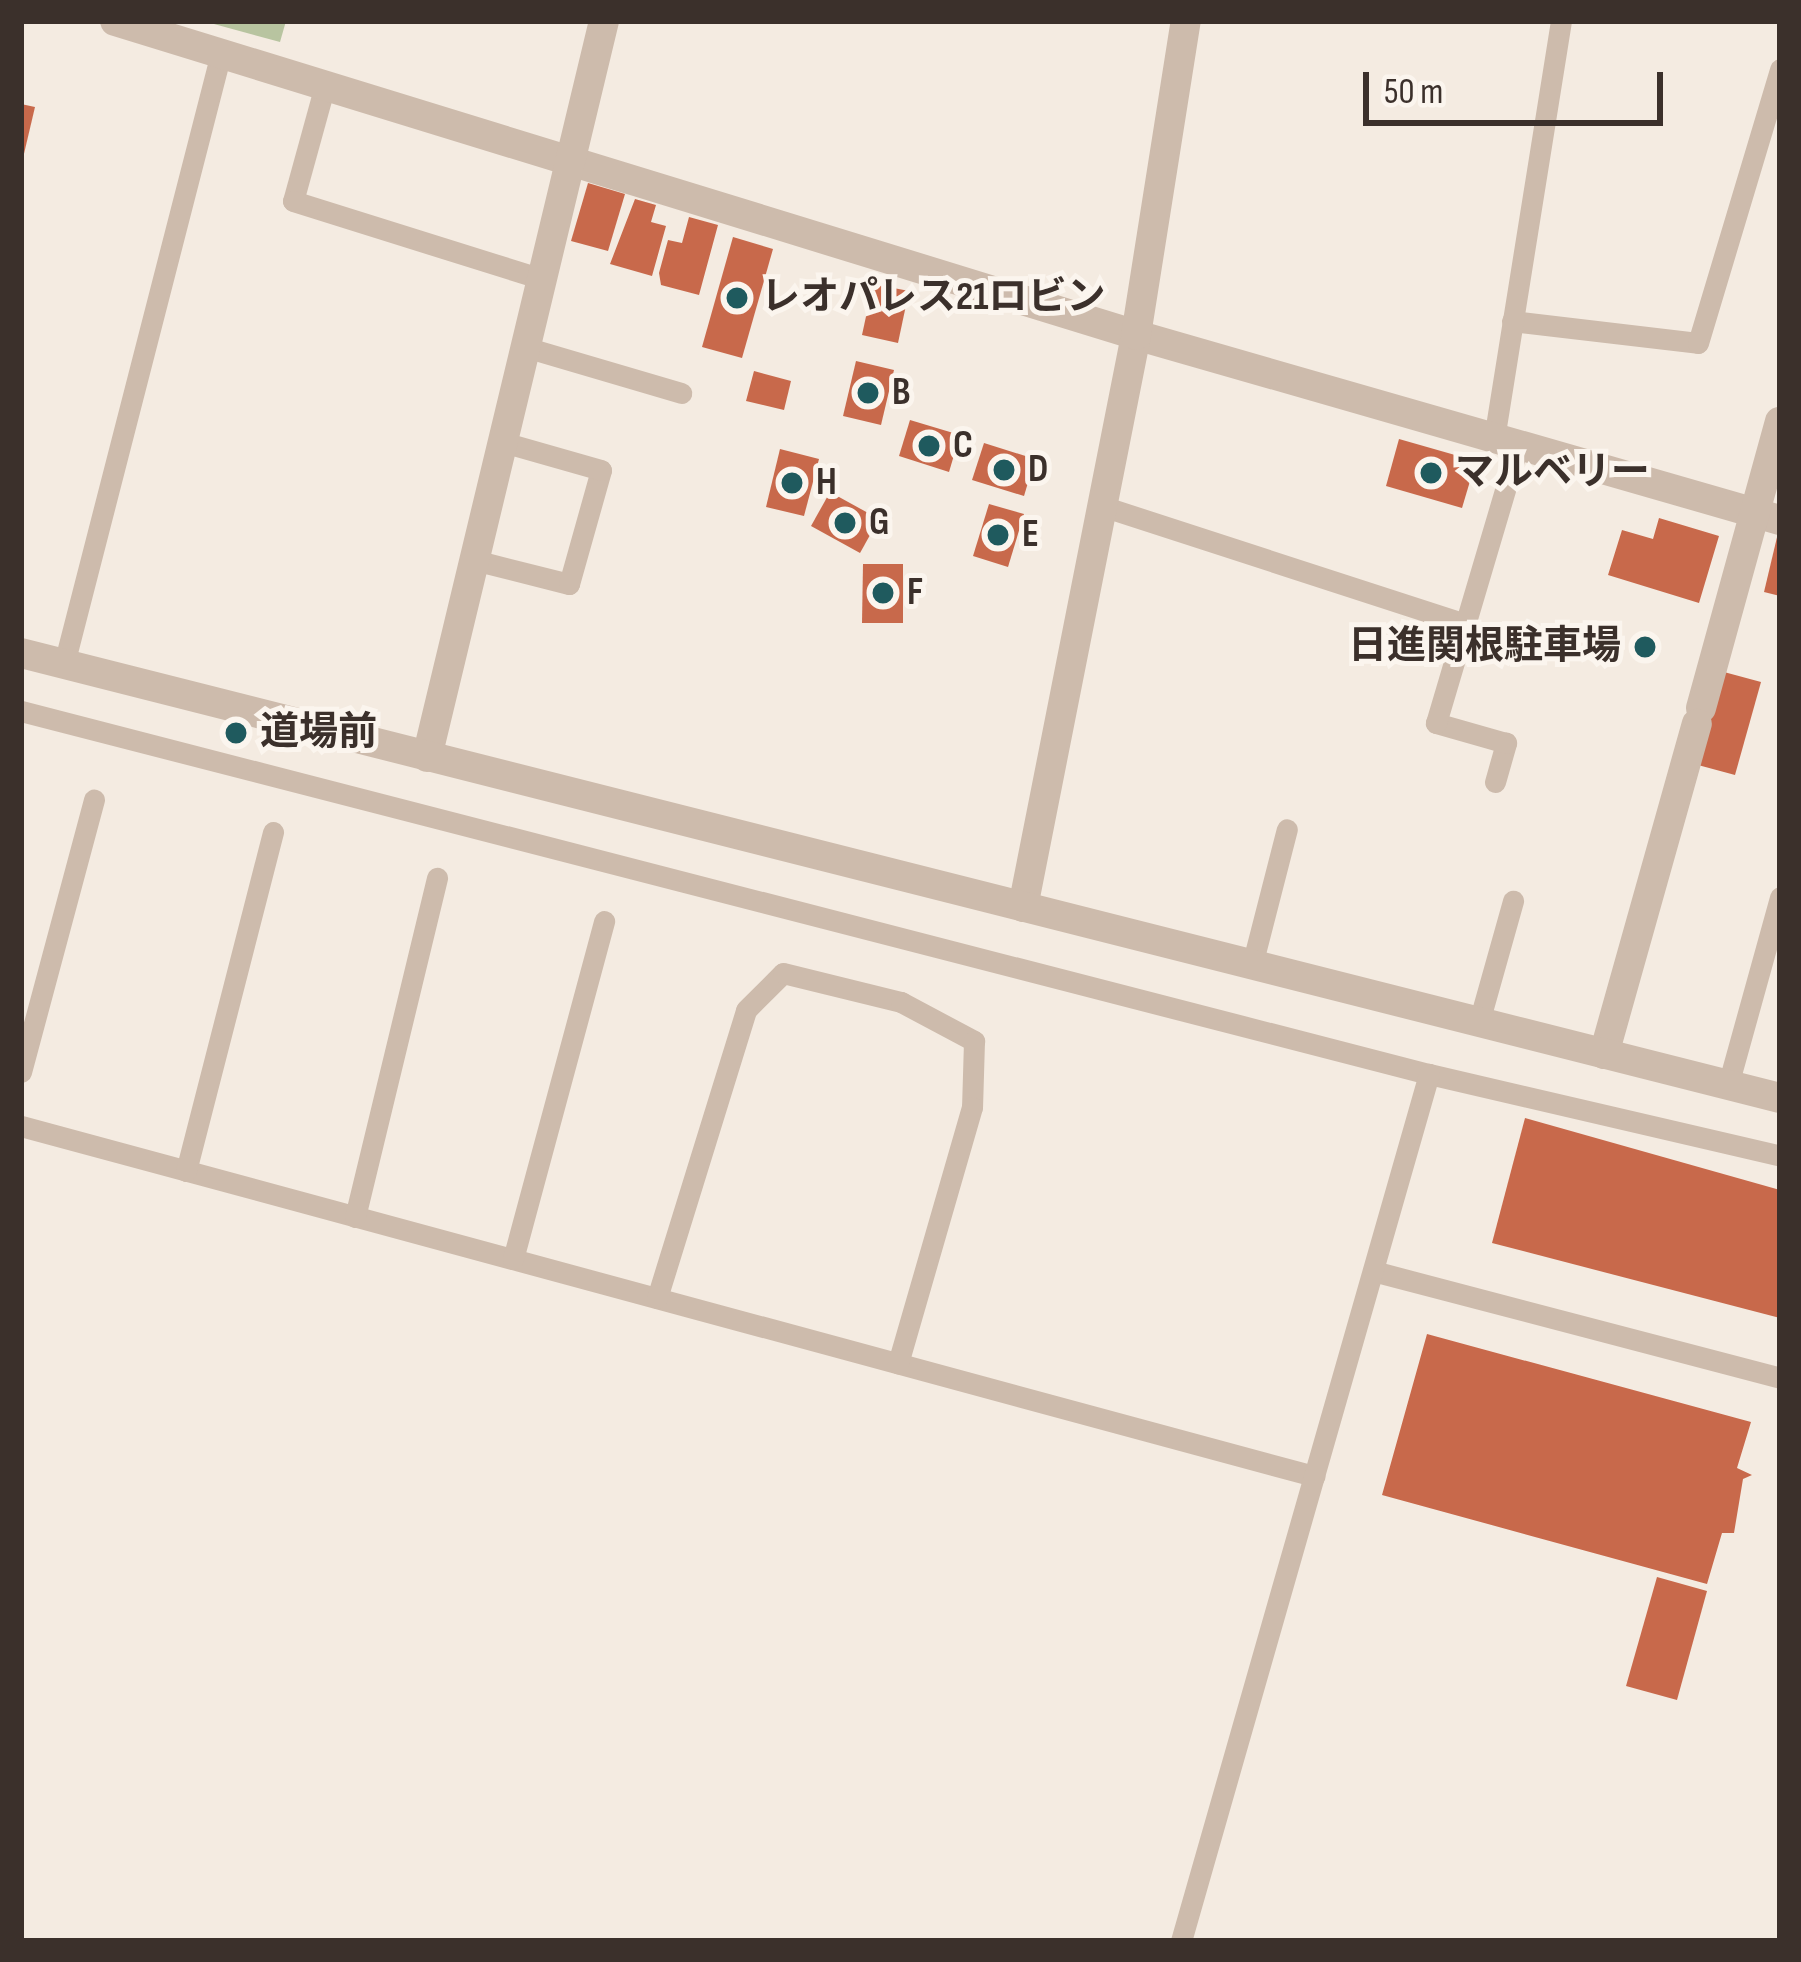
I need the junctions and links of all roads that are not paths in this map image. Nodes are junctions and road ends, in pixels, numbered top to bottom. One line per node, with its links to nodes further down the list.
1 (115, 21): 5 (street)
2 (604, 21): 8 (street)
3 (1186, 21): 11 (street)
4 (1561, 21): 10 (lane)
5 (221, 53): 7 (street); 22 (lane)
6 (1780, 69): 10 (lane)
7 (325, 85): 8 (street); 9 (lane)
8 (571, 160): 9 (street); 11 (street)
9 (542, 279): 12 (street)
10 (1512, 321): 16 (lane)
11 (1136, 335): 16 (street); 17 (street)
12 (525, 347): 13 (lane); 15 (street)
13 (680, 393)
14 (1780, 422): 18 (street)
15 (503, 442): 19 (street); 19 (lane)
16 (1506, 442): 18 (street); 20 (lane)
17 (1102, 506): 20 (lane); 32 (street)
18 (1766, 517): 36 (street)
19 (474, 560): 24 (street)
20 (1466, 624): 25 (lane)
21 (21, 653): 22 (street)
22 (64, 664): 24 (street)
23 (21, 712): 38 (lane)
24 (427, 757): 32 (street)
25 (1495, 782)
26 (94, 800): 37 (lane)
27 (1287, 829): 34 (lane)
28 (273, 832): 43 (lane)
29 (437, 878): 44 (lane)
30 (1780, 897): 39 (lane)
31 (1513, 901): 35 (lane)
32 (1023, 907): 34 (street)
33 (604, 921): 45 (lane)
34 (1252, 964): 35 (street)
35 (1479, 1022): 36 (street)
36 (1604, 1054): 39 (street)
37 (21, 1072)
38 (1429, 1074): 42 (lane); 46 (lane)
39 (1729, 1085): 40 (street)
40 (1780, 1098)
41 (21, 1126): 43 (lane)
42 (1780, 1156)
43 (186, 1171): 44 (lane)
44 (356, 1217): 45 (lane)
45 (513, 1259): 47 (lane)
46 (1373, 1271): 49 (lane); 50 (lane)
47 (657, 1298): 48 (lane); 48 (lane)
48 (898, 1364): 50 (lane)
49 (1780, 1378)
50 (1314, 1476): 51 (lane)
51 (1180, 1941)

